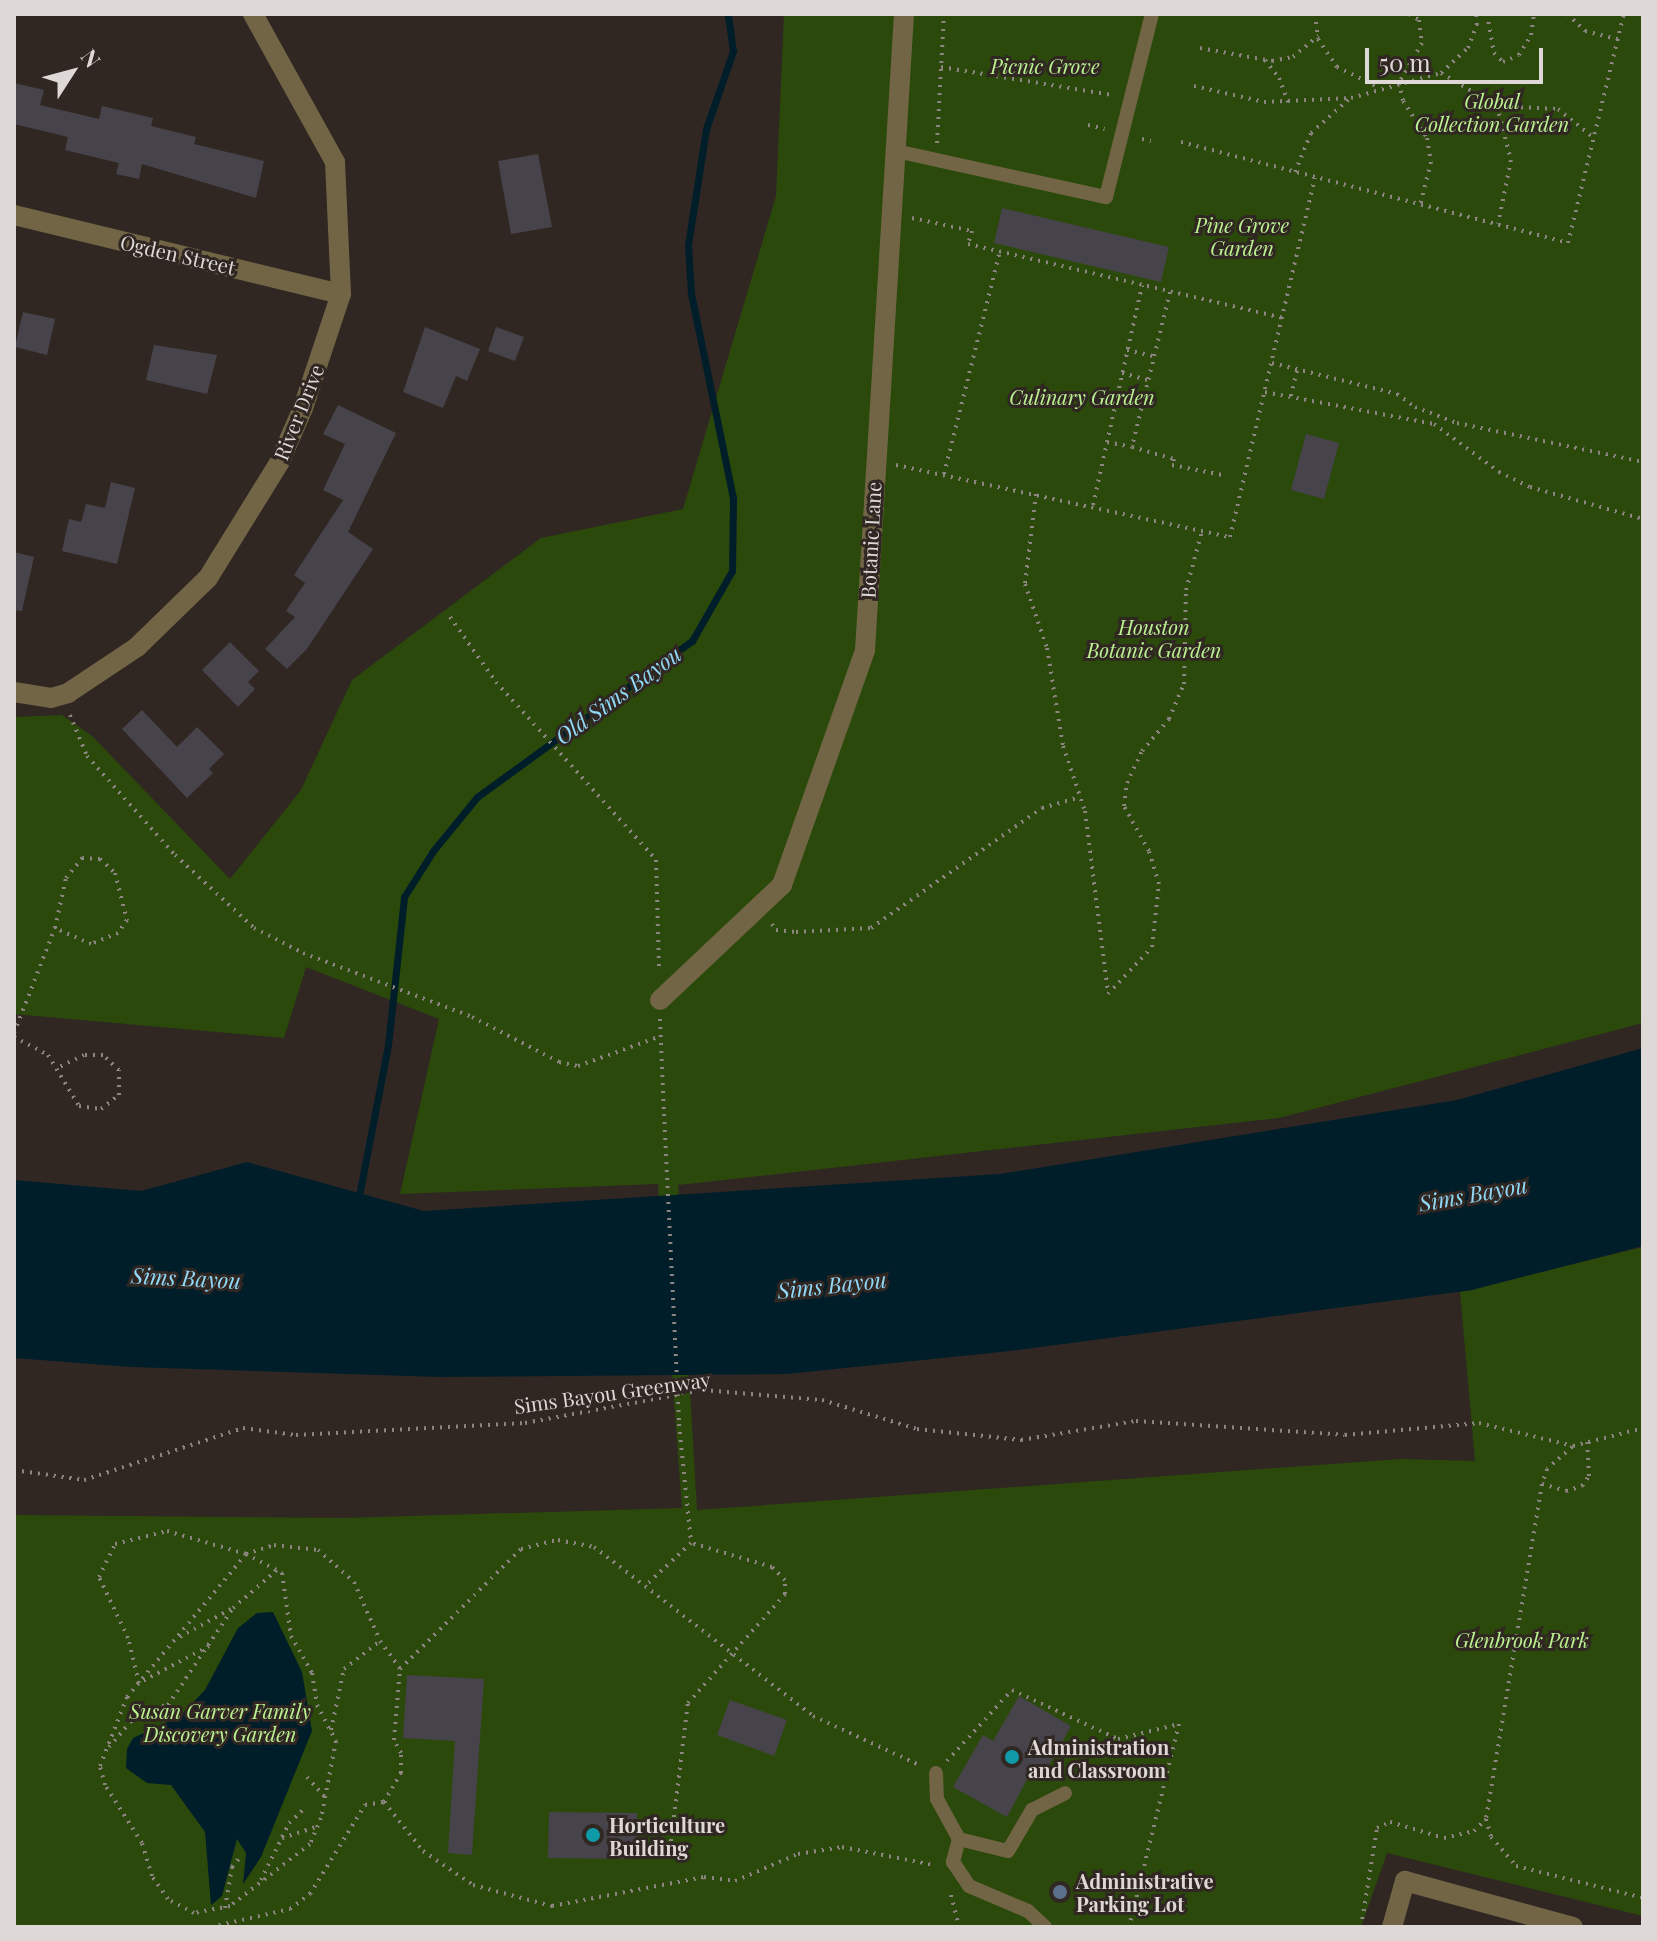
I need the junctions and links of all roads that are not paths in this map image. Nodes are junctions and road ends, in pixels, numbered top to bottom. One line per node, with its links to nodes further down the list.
1 (253, 14): 6 (street, River Drive)
2 (904, 14): 4 (street, Botanic Lane)
3 (1152, 14): 4 (lane)
4 (896, 151): 8 (street, Botanic Lane)
5 (14, 215): 6 (street, Ogden Street)
6 (341, 294): 7 (street, River Drive)
7 (14, 692)
8 (660, 1000)
9 (936, 1773): 11 (lane)
10 (1065, 1793): 11 (lane)
11 (959, 1839): 12 (lane)
12 (1045, 1927)
13 (1392, 1927): 14 (street)
14 (1573, 1927)

